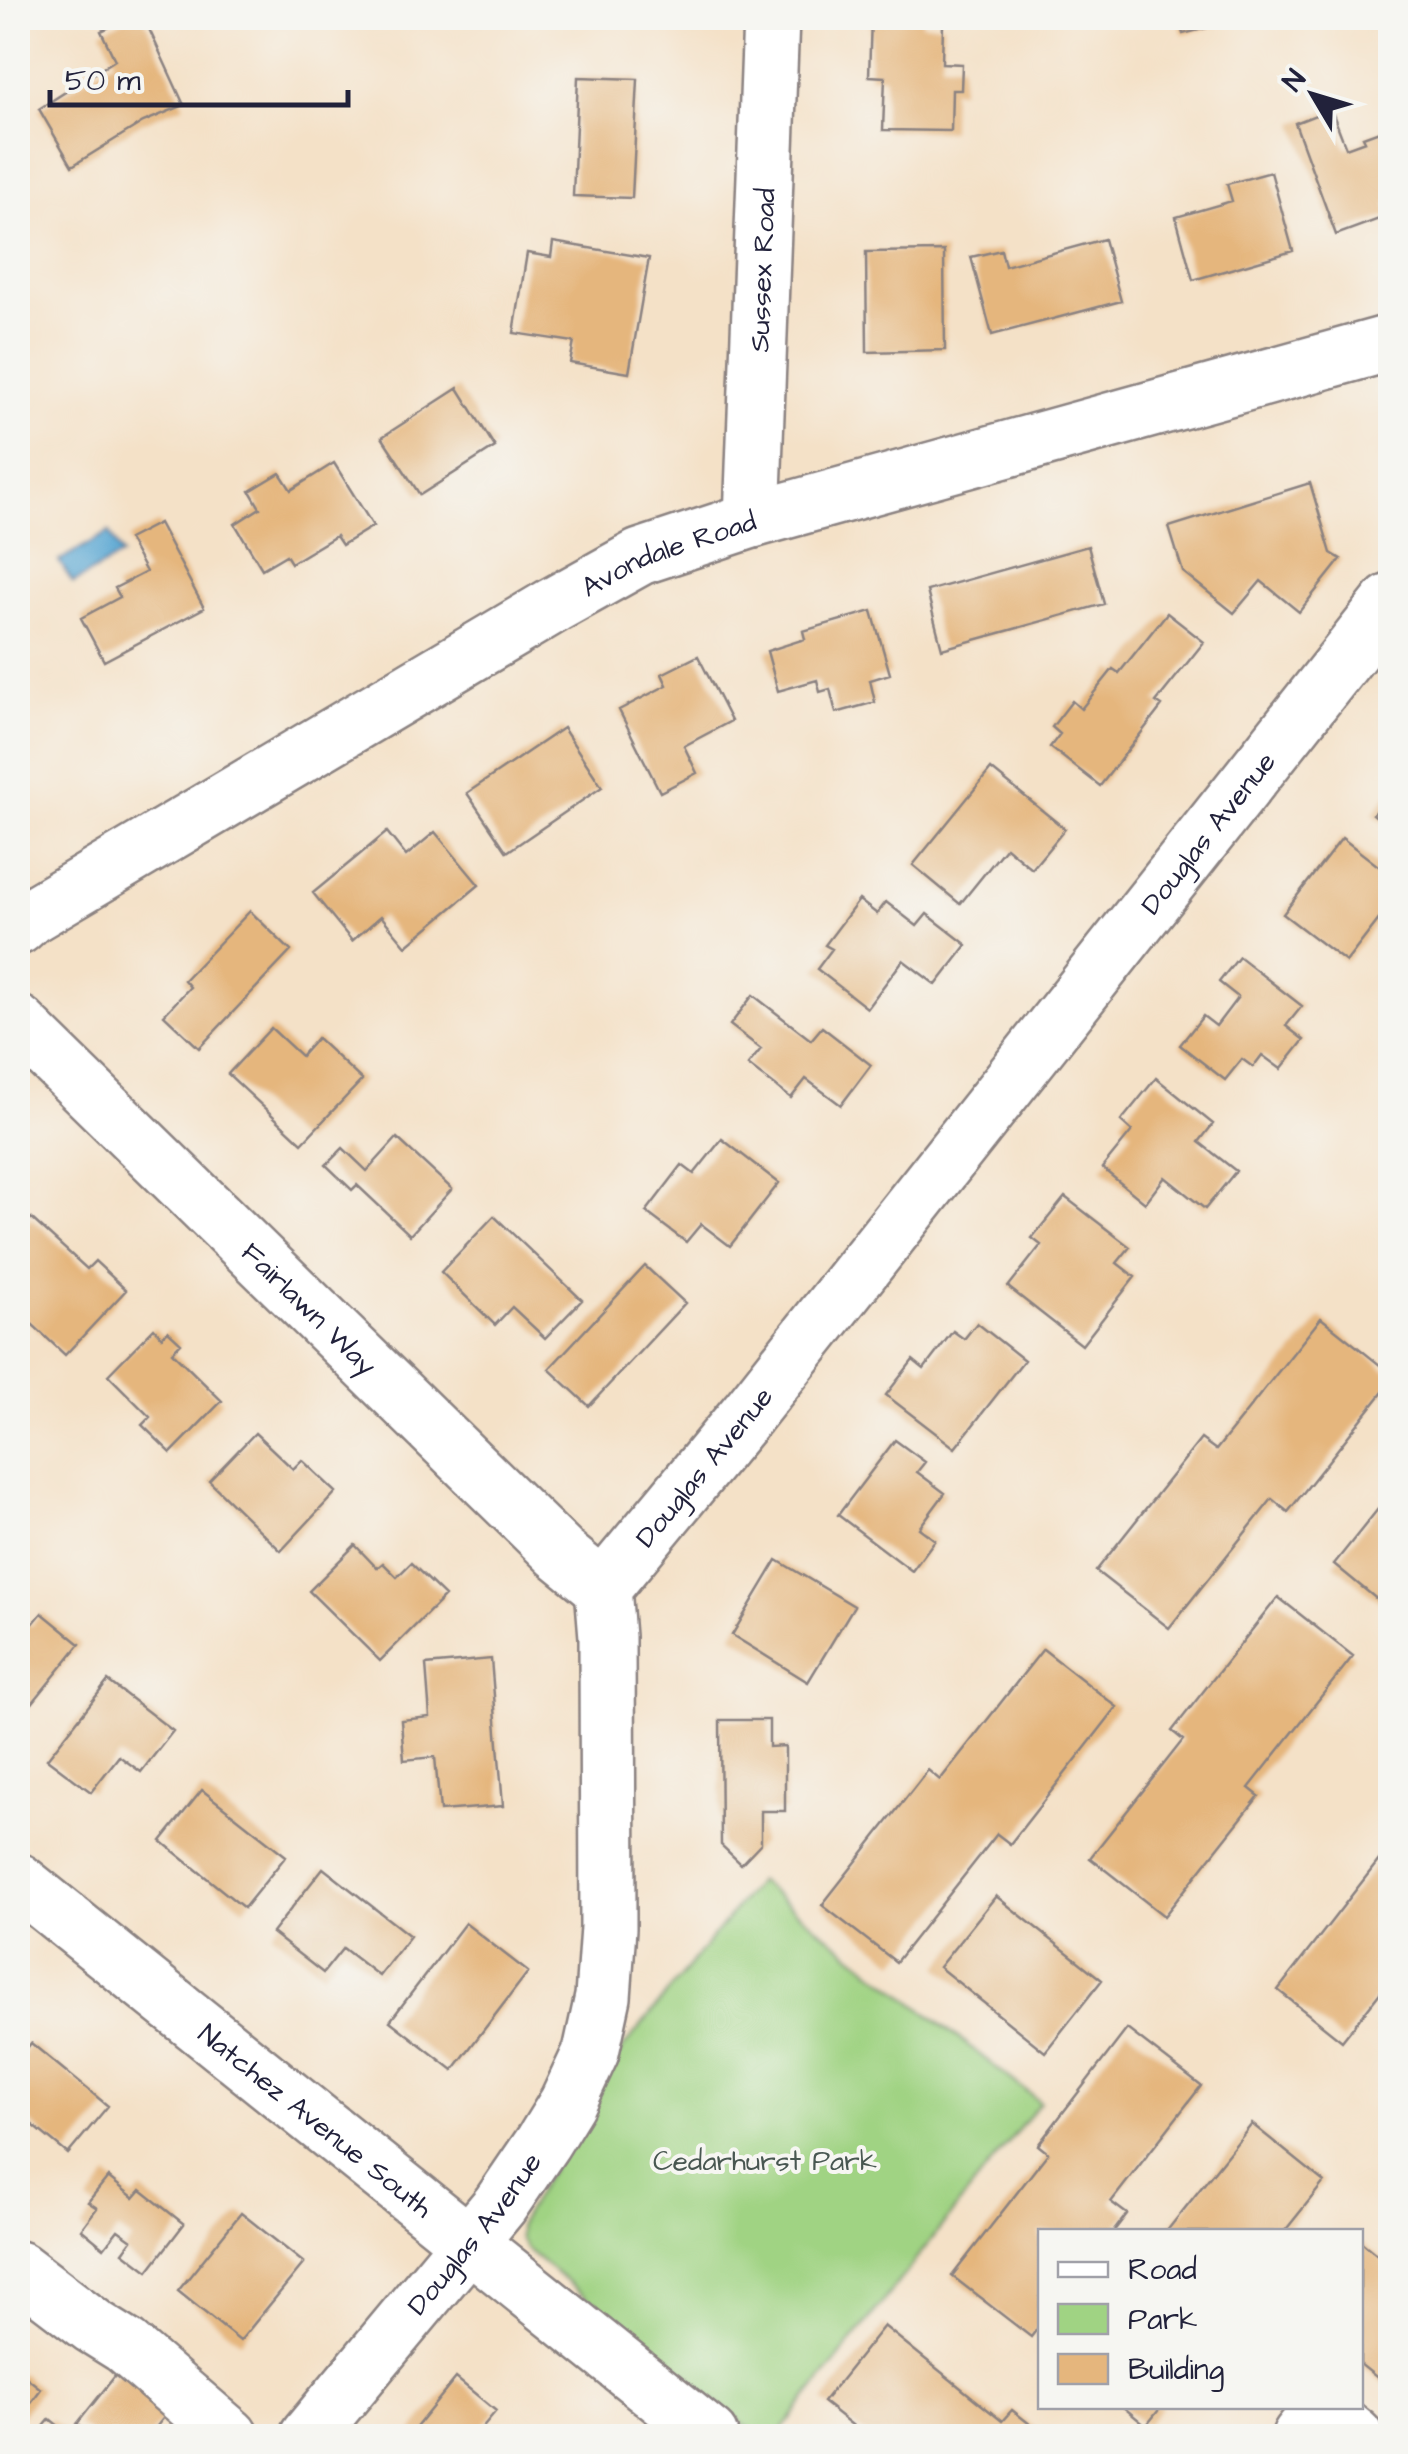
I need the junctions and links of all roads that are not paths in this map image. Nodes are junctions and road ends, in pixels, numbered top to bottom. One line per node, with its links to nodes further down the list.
1 (771, 18): 3 (street, Sussex Road)
2 (1390, 343): 3 (street, Avondale Road)
3 (752, 520): 5 (street, Avondale Road)
4 (1390, 602): 7 (street, Douglas Avenue)
5 (18, 927)
6 (18, 1024): 7 (street, Fairlawn Way)
7 (603, 1588): 9 (street, Douglas Avenue)
8 (18, 1881): 9 (street, Natchez Avenue South)
9 (468, 2241): 12 (street, Douglas Avenue); 13 (street, Natchez Avenue South)
10 (18, 2269): 11 (street)
11 (230, 2436)
12 (308, 2436)
13 (710, 2436)
14 (1300, 2436): 15 (street)
15 (1356, 2436)

